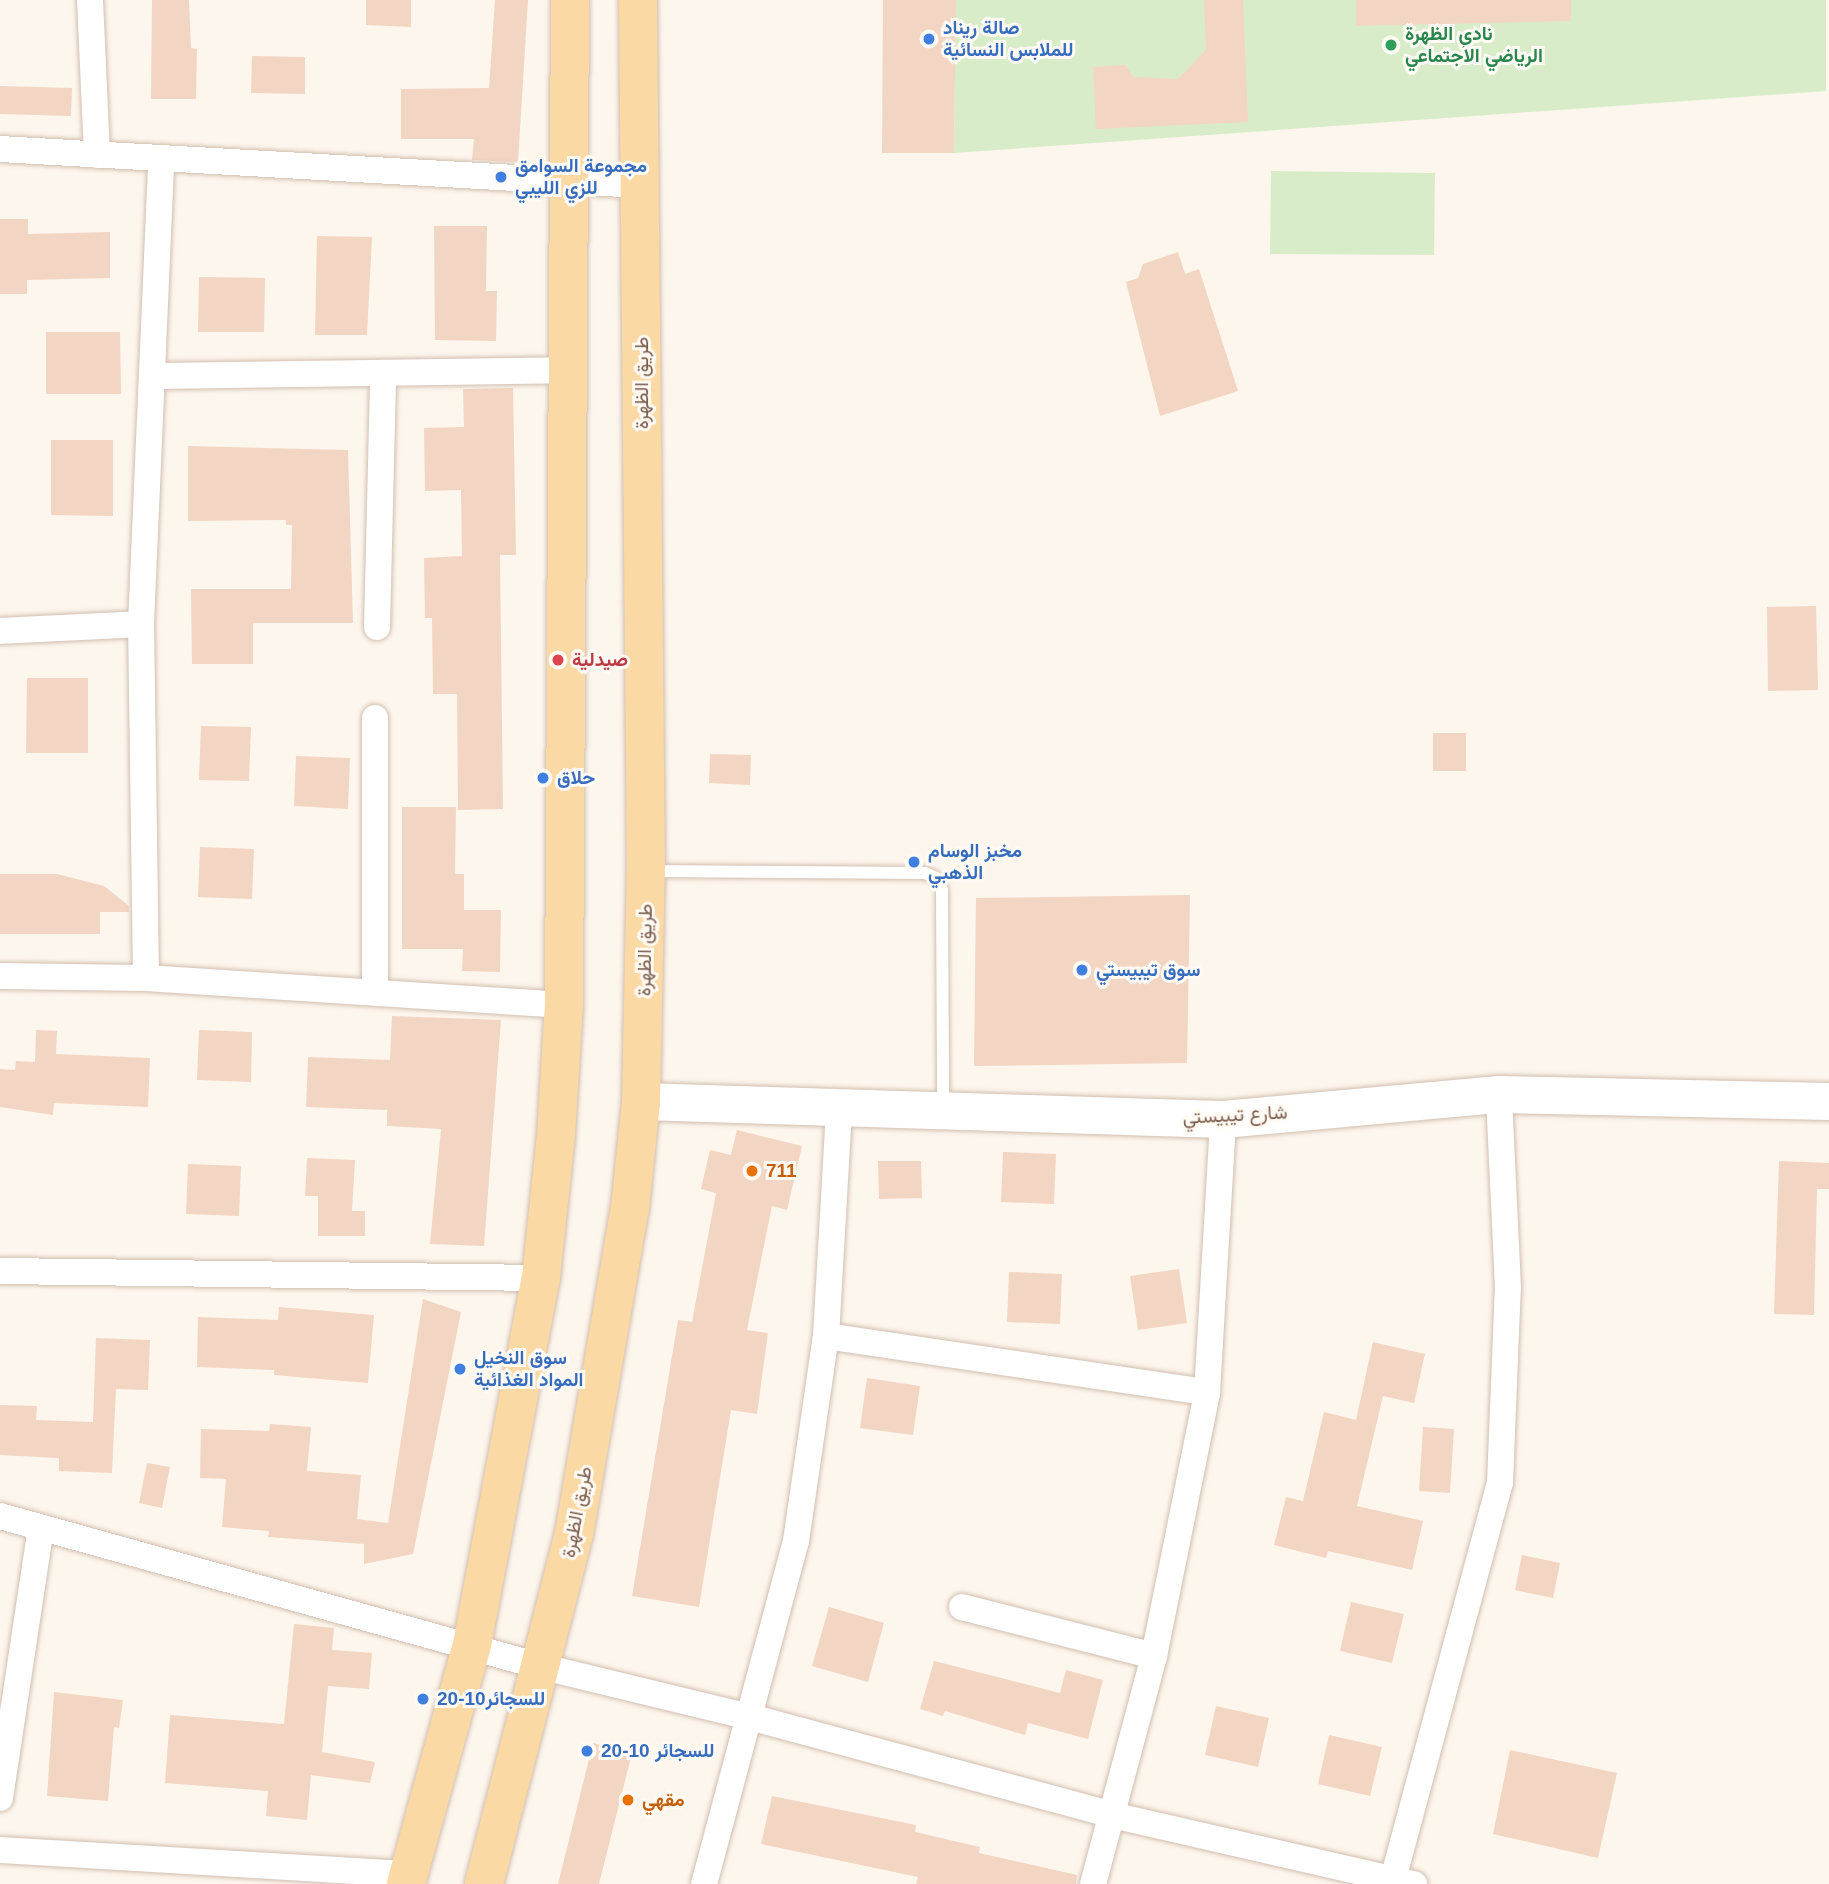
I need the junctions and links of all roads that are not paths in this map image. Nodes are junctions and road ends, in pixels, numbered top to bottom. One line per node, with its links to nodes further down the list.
1 (90, 0): 5 (street)
2 (570, 0): 7 (main road)
3 (638, 0): 8 (main road, طريق الظهرة)
4 (0, 149): 5 (street)
5 (97, 155): 6 (street)
6 (161, 160): 7 (street); 11 (street)
7 (571, 184): 8 (street); 9 (main road)
8 (640, 185): 16 (main road, طريق الظهرة)
9 (569, 370): 10 (street); 20 (main road)
10 (383, 373): 11 (street); 13 (street)
11 (152, 376): 12 (street)
12 (141, 624): 14 (street); 18 (street)
13 (377, 627)
14 (0, 631)
15 (375, 718): 19 (street)
16 (646, 871): 22 (main road, طريق الظهرة); 25 (lane)
17 (0, 976): 18 (street)
18 (146, 978): 19 (street)
19 (374, 992): 20 (street)
20 (564, 1006): 28 (main road)
21 (1499, 1094): 23 (main road, شارع تيبيستي); 26 (main road, شارع تيبيستي); 42 (street)
22 (641, 1101): 24 (main road, شارع تيبيستي); 36 (main road, طريق الظهرة)
23 (1829, 1101)
24 (839, 1108): 25 (main road, شارع تيبيستي); 29 (street)
25 (943, 1112): 26 (main road, شارع تيبيستي)
26 (1223, 1119): 30 (street)
27 (0, 1271): 28 (street)
28 (541, 1278): 34 (main road)
29 (826, 1336): 30 (street); 37 (street)
30 (1206, 1392): 35 (street)
31 (0, 1516): 32 (street)
32 (41, 1528): 34 (street); 38 (street)
33 (962, 1607): 35 (street)
34 (472, 1645): 36 (street); 41 (main road)
35 (1154, 1656): 39 (street)
36 (543, 1667): 37 (street); 43 (main road, طريق الظهرة)
37 (750, 1717): 39 (street); 44 (street)
38 (0, 1798)
39 (1112, 1815): 42 (street); 45 (street)
40 (0, 1850): 41 (street)
41 (408, 1879)
42 (1404, 1882)
43 (484, 1884)
44 (705, 1884)
45 (1093, 1884)

